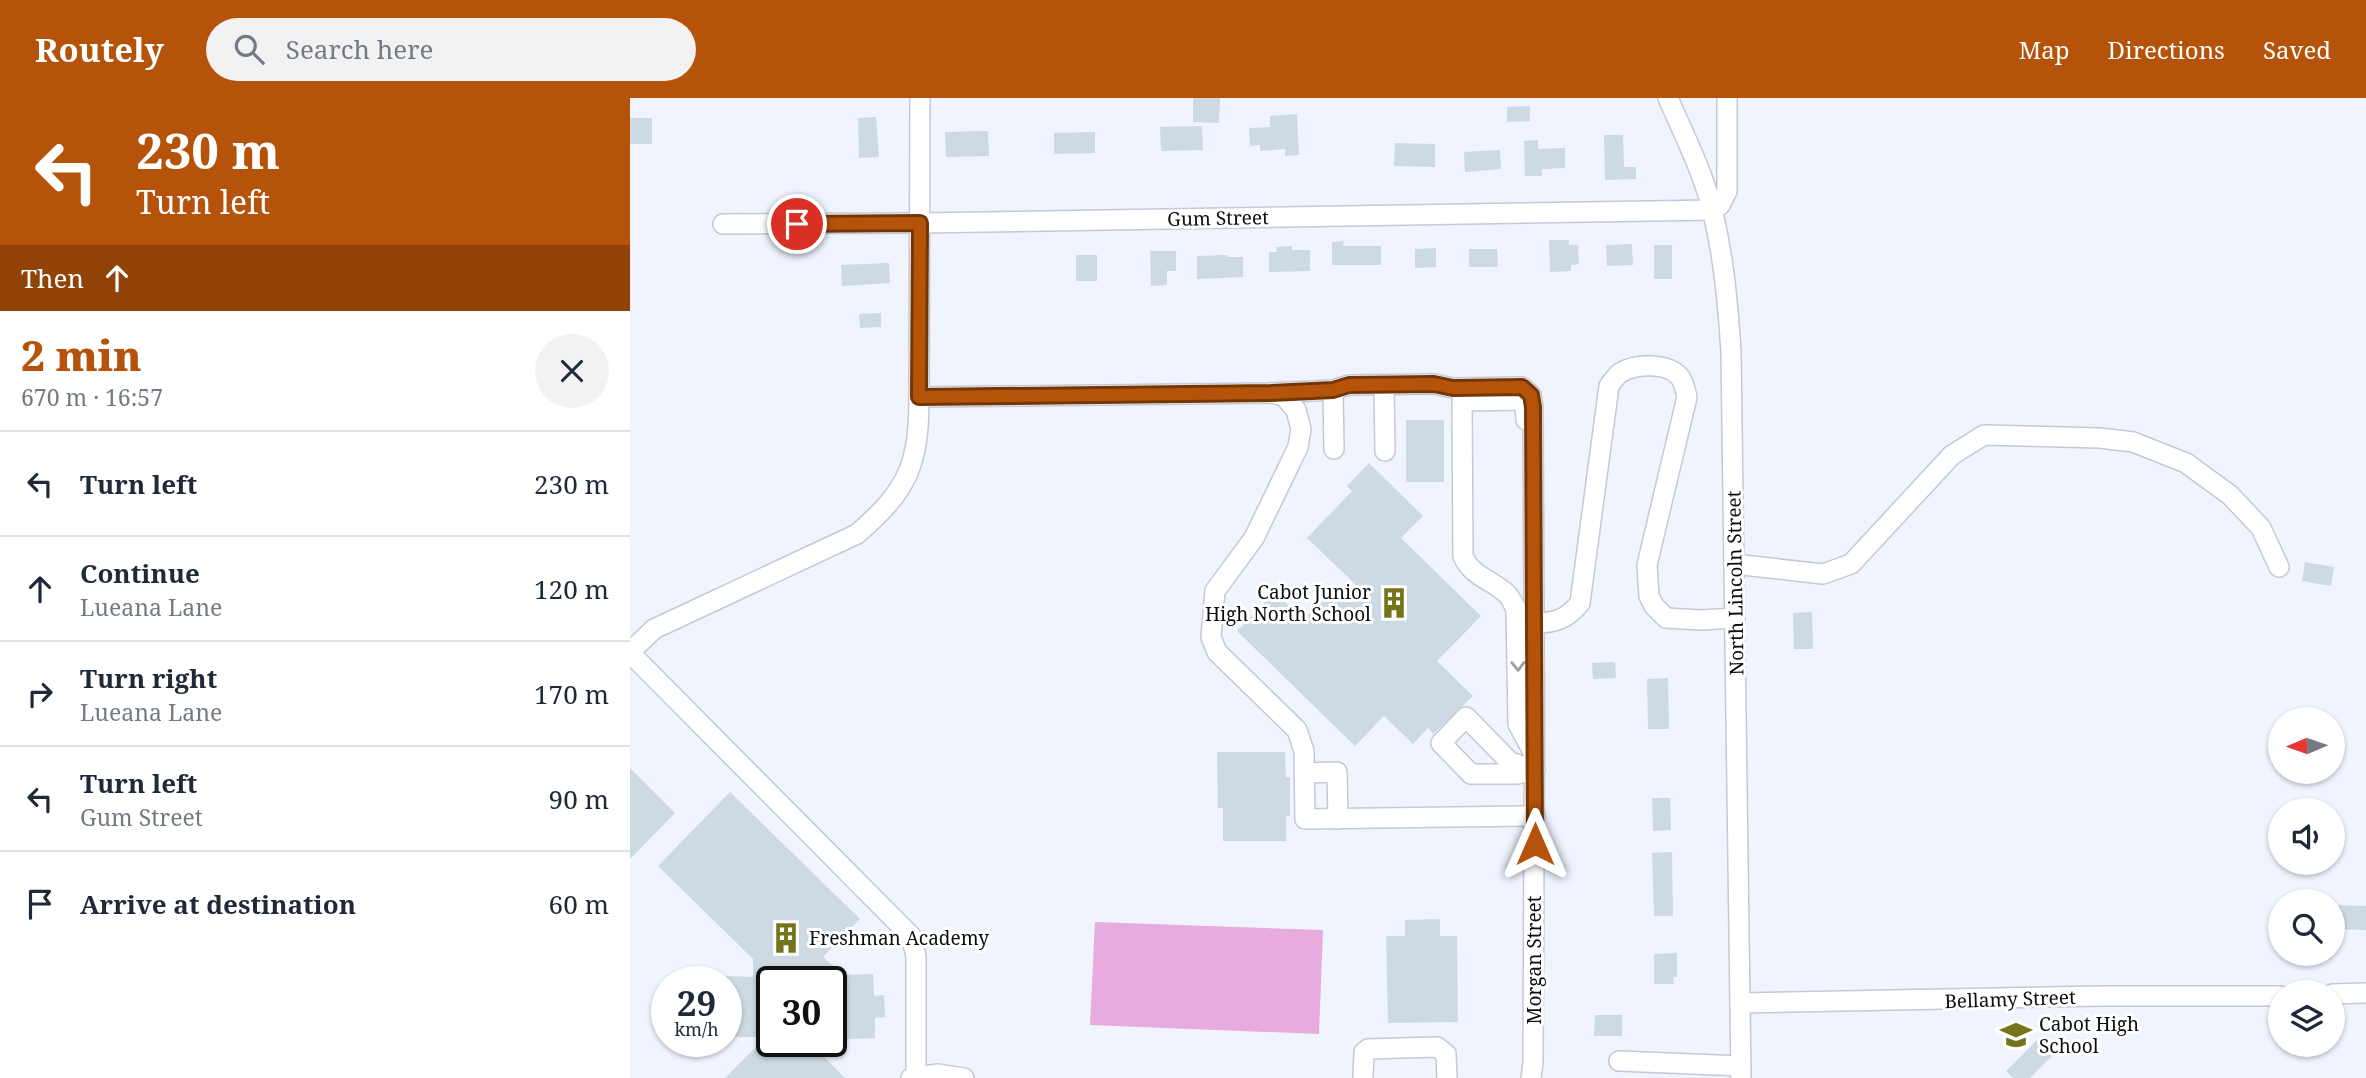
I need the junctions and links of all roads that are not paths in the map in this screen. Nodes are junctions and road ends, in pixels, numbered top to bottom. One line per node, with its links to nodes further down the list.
1 (920, 98): 5 (street)
2 (1668, 98): 4 (street, North Lincoln Street)
3 (1727, 98): 4 (street)
4 (1713, 210): 5 (street, Gum Street); 14 (street, North Lincoln Street)
5 (920, 223): 6 (street, Gum Street); 11 (street)
6 (723, 224)
7 (1384, 385): 8 (street); 9 (street); 13 (street)
8 (1453, 388): 17 (street); 17 (street)
9 (1333, 390): 10 (street); 12 (street)
10 (1271, 393): 11 (street); 21 (street)
11 (919, 397): 18 (street)
12 (1334, 449)
13 (1385, 451)
14 (1734, 564): 15 (street); 16 (street, North Lincoln Street)
15 (2279, 567)
16 (1735, 618): 17 (street); 27 (street, North Lincoln Street)
17 (1526, 620): 19 (street); 19 (street); 20 (street, one-way to 20)
18 (630, 653): 31 (street)
19 (1535, 730): 20 (street, Morgan Street)
20 (1535, 764): 22 (street, Morgan Street)
21 (1304, 773): 23 (street); 23 (street)
22 (1535, 816): 23 (street); 30 (street, Morgan Street)
23 (1338, 819)
24 (2366, 993): 25 (street)
25 (2345, 994)
26 (2268, 996): 27 (street, Bellamy Street)
27 (1740, 1003): 29 (street, North Lincoln Street)
28 (1619, 1061): 29 (street)
29 (1741, 1072)
30 (1534, 1073)
31 (914, 1077): 32 (street)
32 (964, 1078)
33 (1363, 1078): 34 (street)
34 (1447, 1078)

